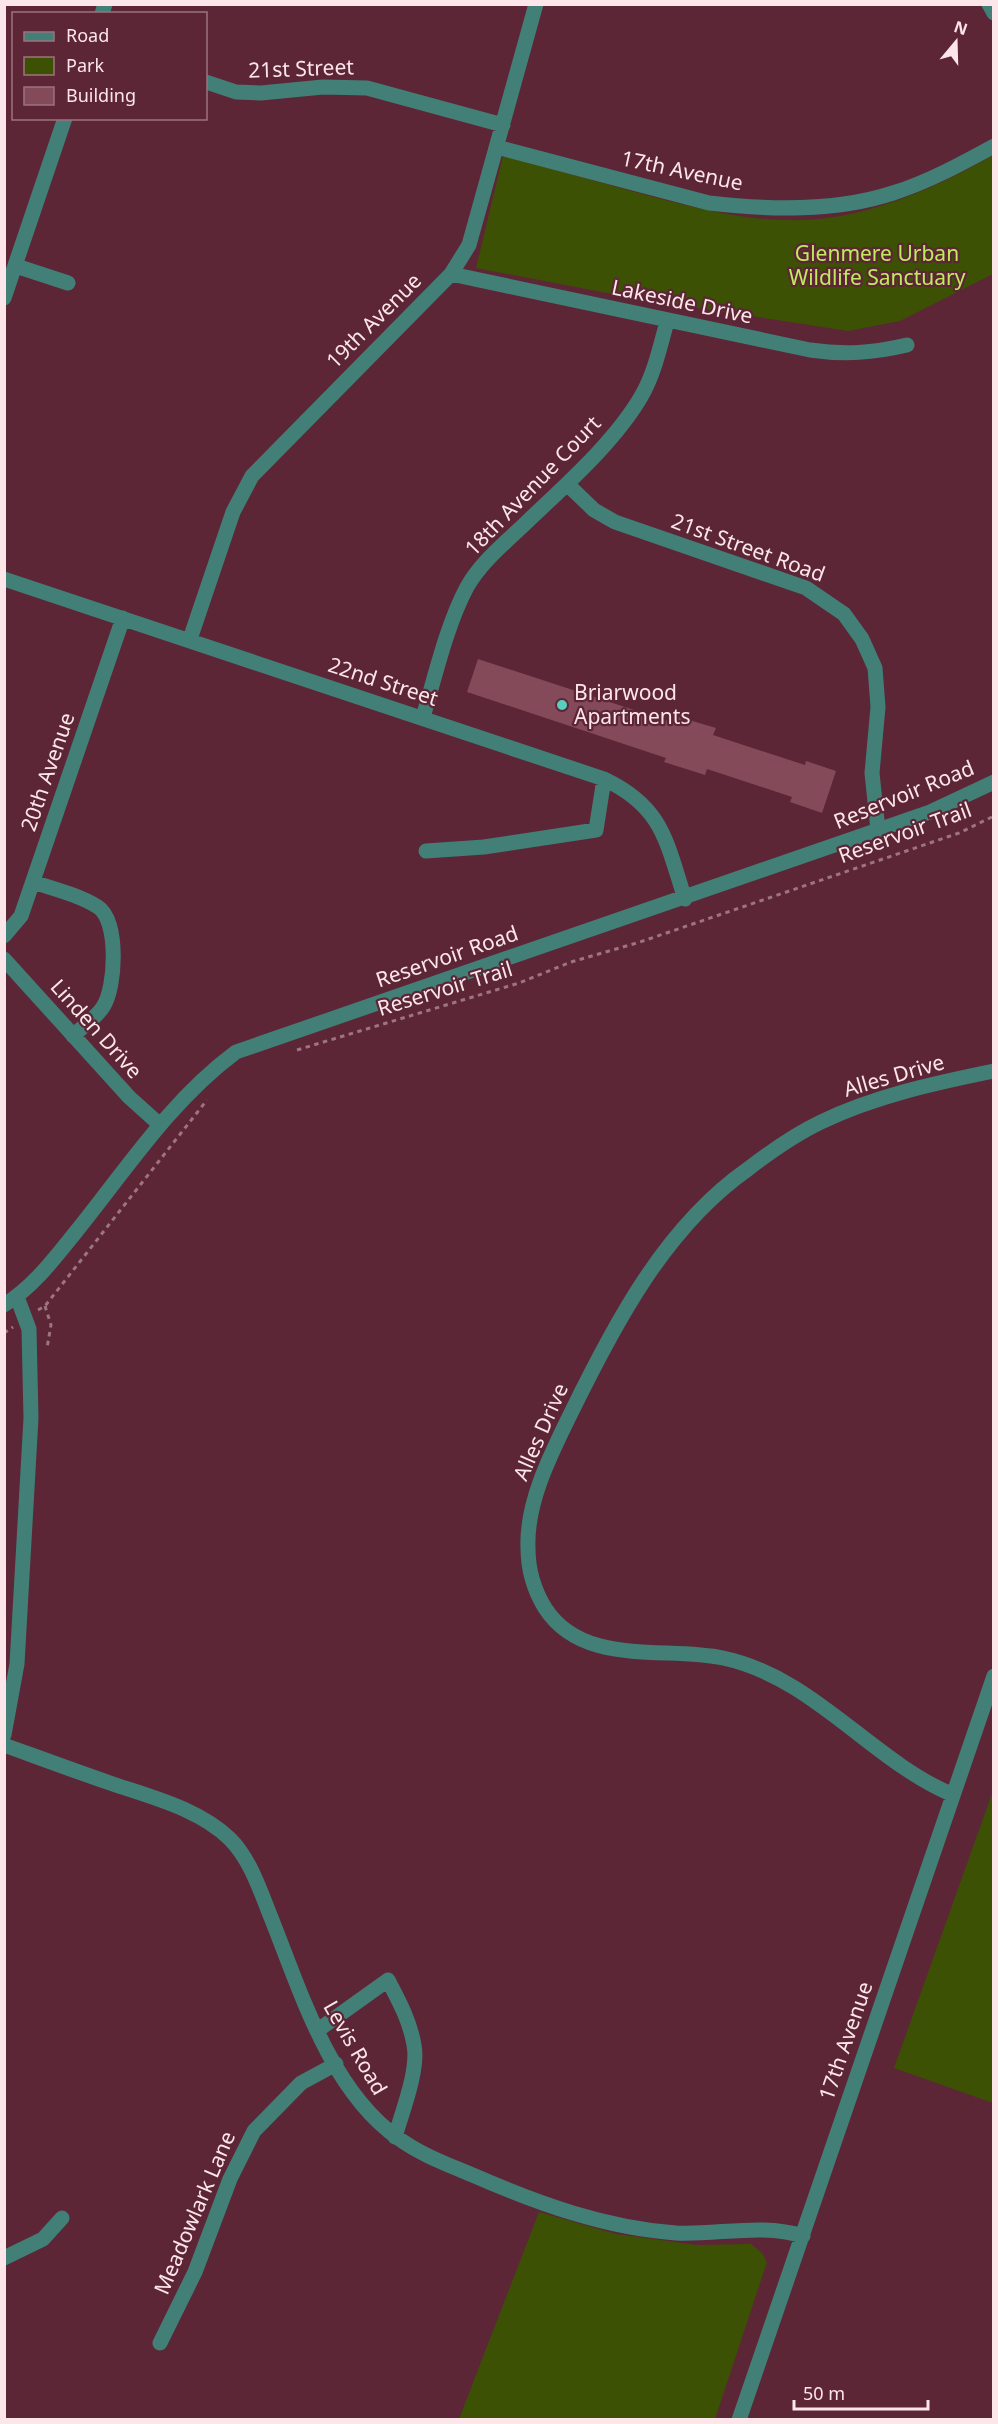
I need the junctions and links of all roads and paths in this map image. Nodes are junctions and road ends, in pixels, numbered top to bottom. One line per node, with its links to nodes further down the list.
1 (536, 4): 6 (street, 19th Avenue)
2 (989, 4): 3 (street)
3 (993, 13)
4 (207, 82): 6 (street, 21st Street)
5 (64, 120): 9 (street)
6 (503, 125): 8 (street, 19th Avenue)
7 (993, 146): 8 (street, 17th Avenue)
8 (497, 147): 10 (street, 19th Avenue)
9 (16, 267): 11 (street); 12 (street)
10 (451, 274): 13 (street, Lakeside Drive); 18 (street, 19th Avenue)
11 (68, 283)
12 (4, 298)
13 (667, 322): 14 (street, Lakeside Drive); 15 (street, 18th Avenue Court)
14 (907, 345)
15 (567, 483): 19 (street, 18th Avenue Court); 23 (street, 21st Street Road)
16 (4, 579): 17 (street, 22nd Street)
17 (123, 618): 18 (street, 22nd Street); 25 (street, 20th Avenue)
18 (190, 639): 19 (street, 22nd Street)
19 (423, 717): 20 (street, 22nd Street)
20 (604, 778): 24 (street); 26 (street, 22nd Street)
21 (993, 782): 23 (street, Reservoir Road)
22 (993, 816): 30 (path, Reservoir Trail)
23 (878, 830): 26 (street, Reservoir Road)
24 (426, 851)
25 (33, 882): 27 (street, 20th Avenue); 29 (street)
26 (685, 899): 33 (street, Reservoir Road)
27 (4, 936)
28 (4, 959): 29 (street, Linden Drive)
29 (73, 1036): 33 (street, Linden Drive)
30 (288, 1053)
31 (993, 1071): 42 (street, Alles Drive)
32 (214, 1092): 35 (path)
33 (159, 1124): 34 (street, Reservoir Road)
34 (11, 1301): 36 (street)
35 (45, 1305): 36 (path); 38 (path)
36 (26, 1318): 37 (path); 40 (street)
37 (4, 1332)
38 (46, 1359)
39 (993, 1676): 42 (street, 17th Avenue)
40 (4, 1735)
41 (4, 1744): 43 (street, Levis Road)
42 (951, 1794): 47 (street, 17th Avenue)
43 (318, 2030): 44 (street, Levis Road); 45 (street)
44 (336, 2064): 45 (street, Levis Road); 49 (street, Meadowlark Lane)
45 (395, 2137): 47 (street, Levis Road)
46 (62, 2218): 48 (street)
47 (803, 2236): 50 (street, 17th Avenue)
48 (4, 2258)
49 (160, 2343)
50 (739, 2420)

